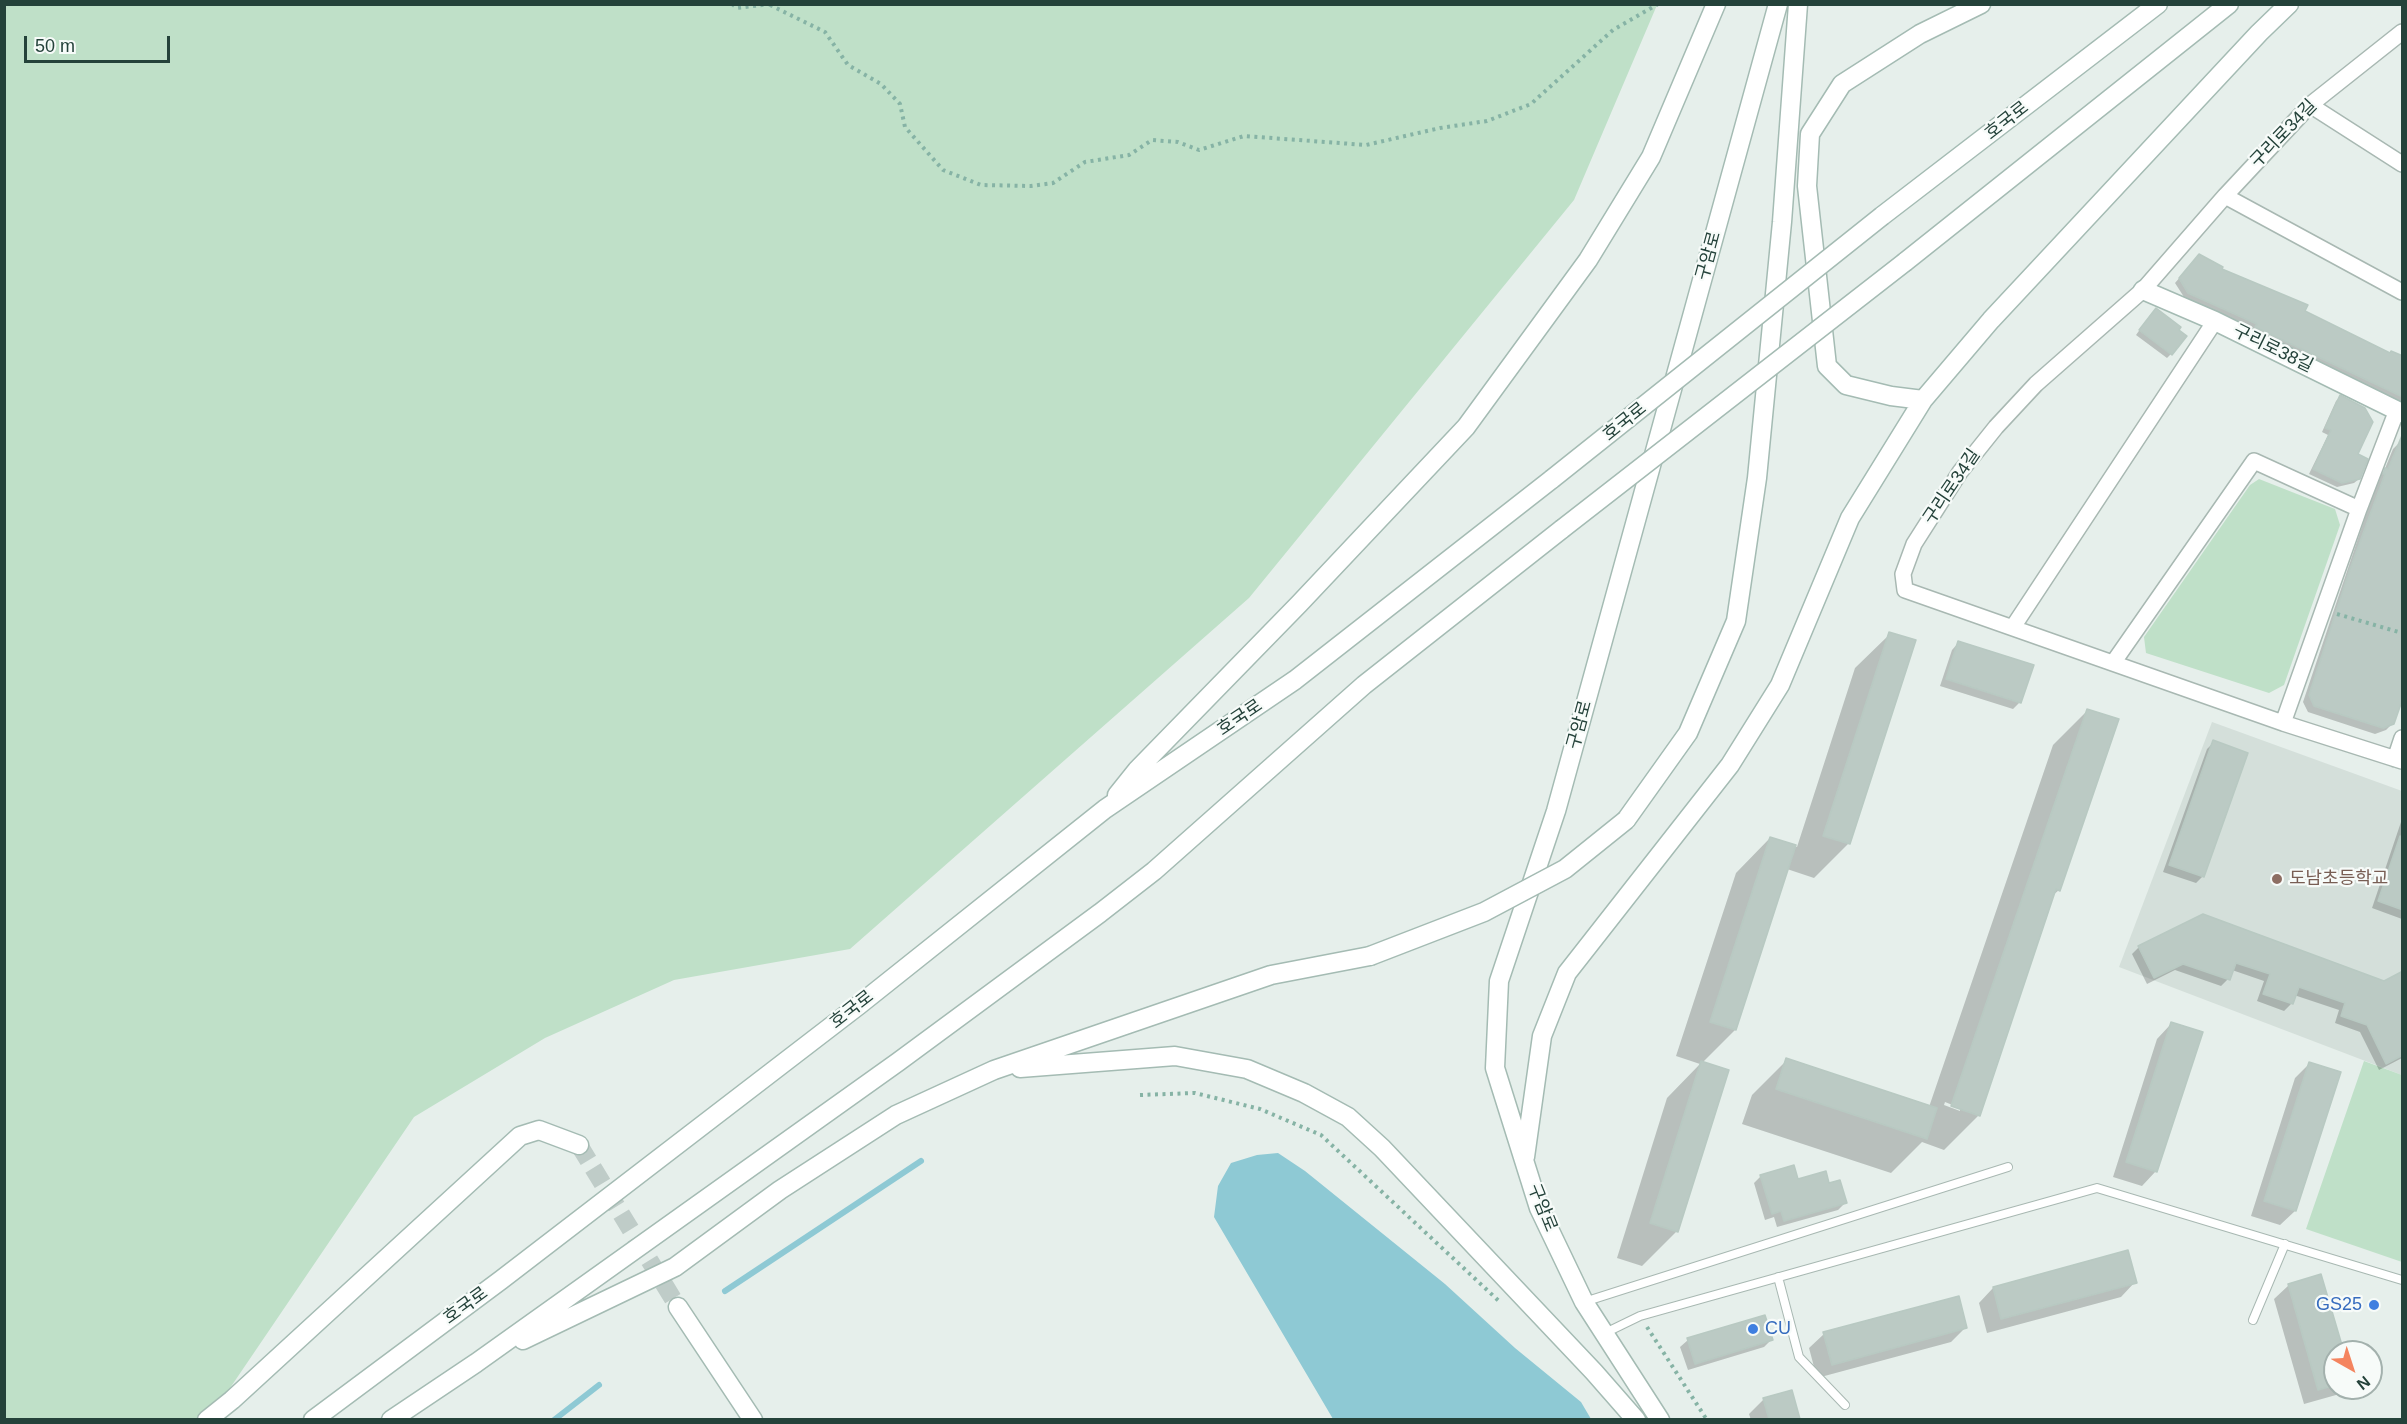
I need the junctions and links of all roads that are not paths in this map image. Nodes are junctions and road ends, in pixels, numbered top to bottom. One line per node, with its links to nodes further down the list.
1 (1716, 4): 23 (main road)
2 (1778, 4): 26 (main road, 구암로)
3 (1798, 4): 24 (main road, bridge)
4 (1981, 4): 15 (main road)
5 (2158, 4): 23 (main road, 호국로, bridge)
6 (2229, 4): 35 (main road, bridge)
7 (2289, 4): 15 (main road)
8 (2403, 32): 9 (street, 구리로34길)
9 (2310, 105): 10 (street); 11 (street, 구리로34길)
10 (2403, 164)
11 (2225, 196): 12 (street, 구리로34길); 13 (street)
12 (2143, 290): 14 (main road, 구리로38길); 18 (street, 구리로34길)
13 (2403, 292)
14 (2215, 321): 16 (main road, 구리로38길); 18 (street)
15 (1923, 400): 26 (main road)
16 (2400, 412): 17 (street)
17 (2359, 508): 19 (street); 20 (street)
18 (2013, 627): 19 (street, 구리로34길)
19 (2113, 663): 20 (street, 구리로34길)
20 (2283, 723): 22 (street, 구리로34길)
21 (2403, 738): 22 (street)
22 (2399, 760)
23 (1106, 809): 38 (main road, 호국로)
24 (994, 1070): 35 (main road); 41 (main road)
25 (579, 1145): 37 (main road)
26 (1524, 1162): 31 (main road, 구암로)
27 (2008, 1167): 31 (lane)
28 (2285, 1245): 29 (lane); 30 (lane); 33 (lane)
29 (1778, 1277): 34 (lane); 36 (lane)
30 (2403, 1280)
31 (1584, 1302): 34 (main road, 구암로)
32 (678, 1307): 40 (main road)
33 (2253, 1320)
34 (1605, 1333): 42 (main road, 구암로)
35 (476, 1363): 39 (main road)
36 (1845, 1405)
37 (207, 1419)
38 (313, 1419)
39 (391, 1419)
40 (753, 1419)
41 (1636, 1419)
42 (1660, 1419)

